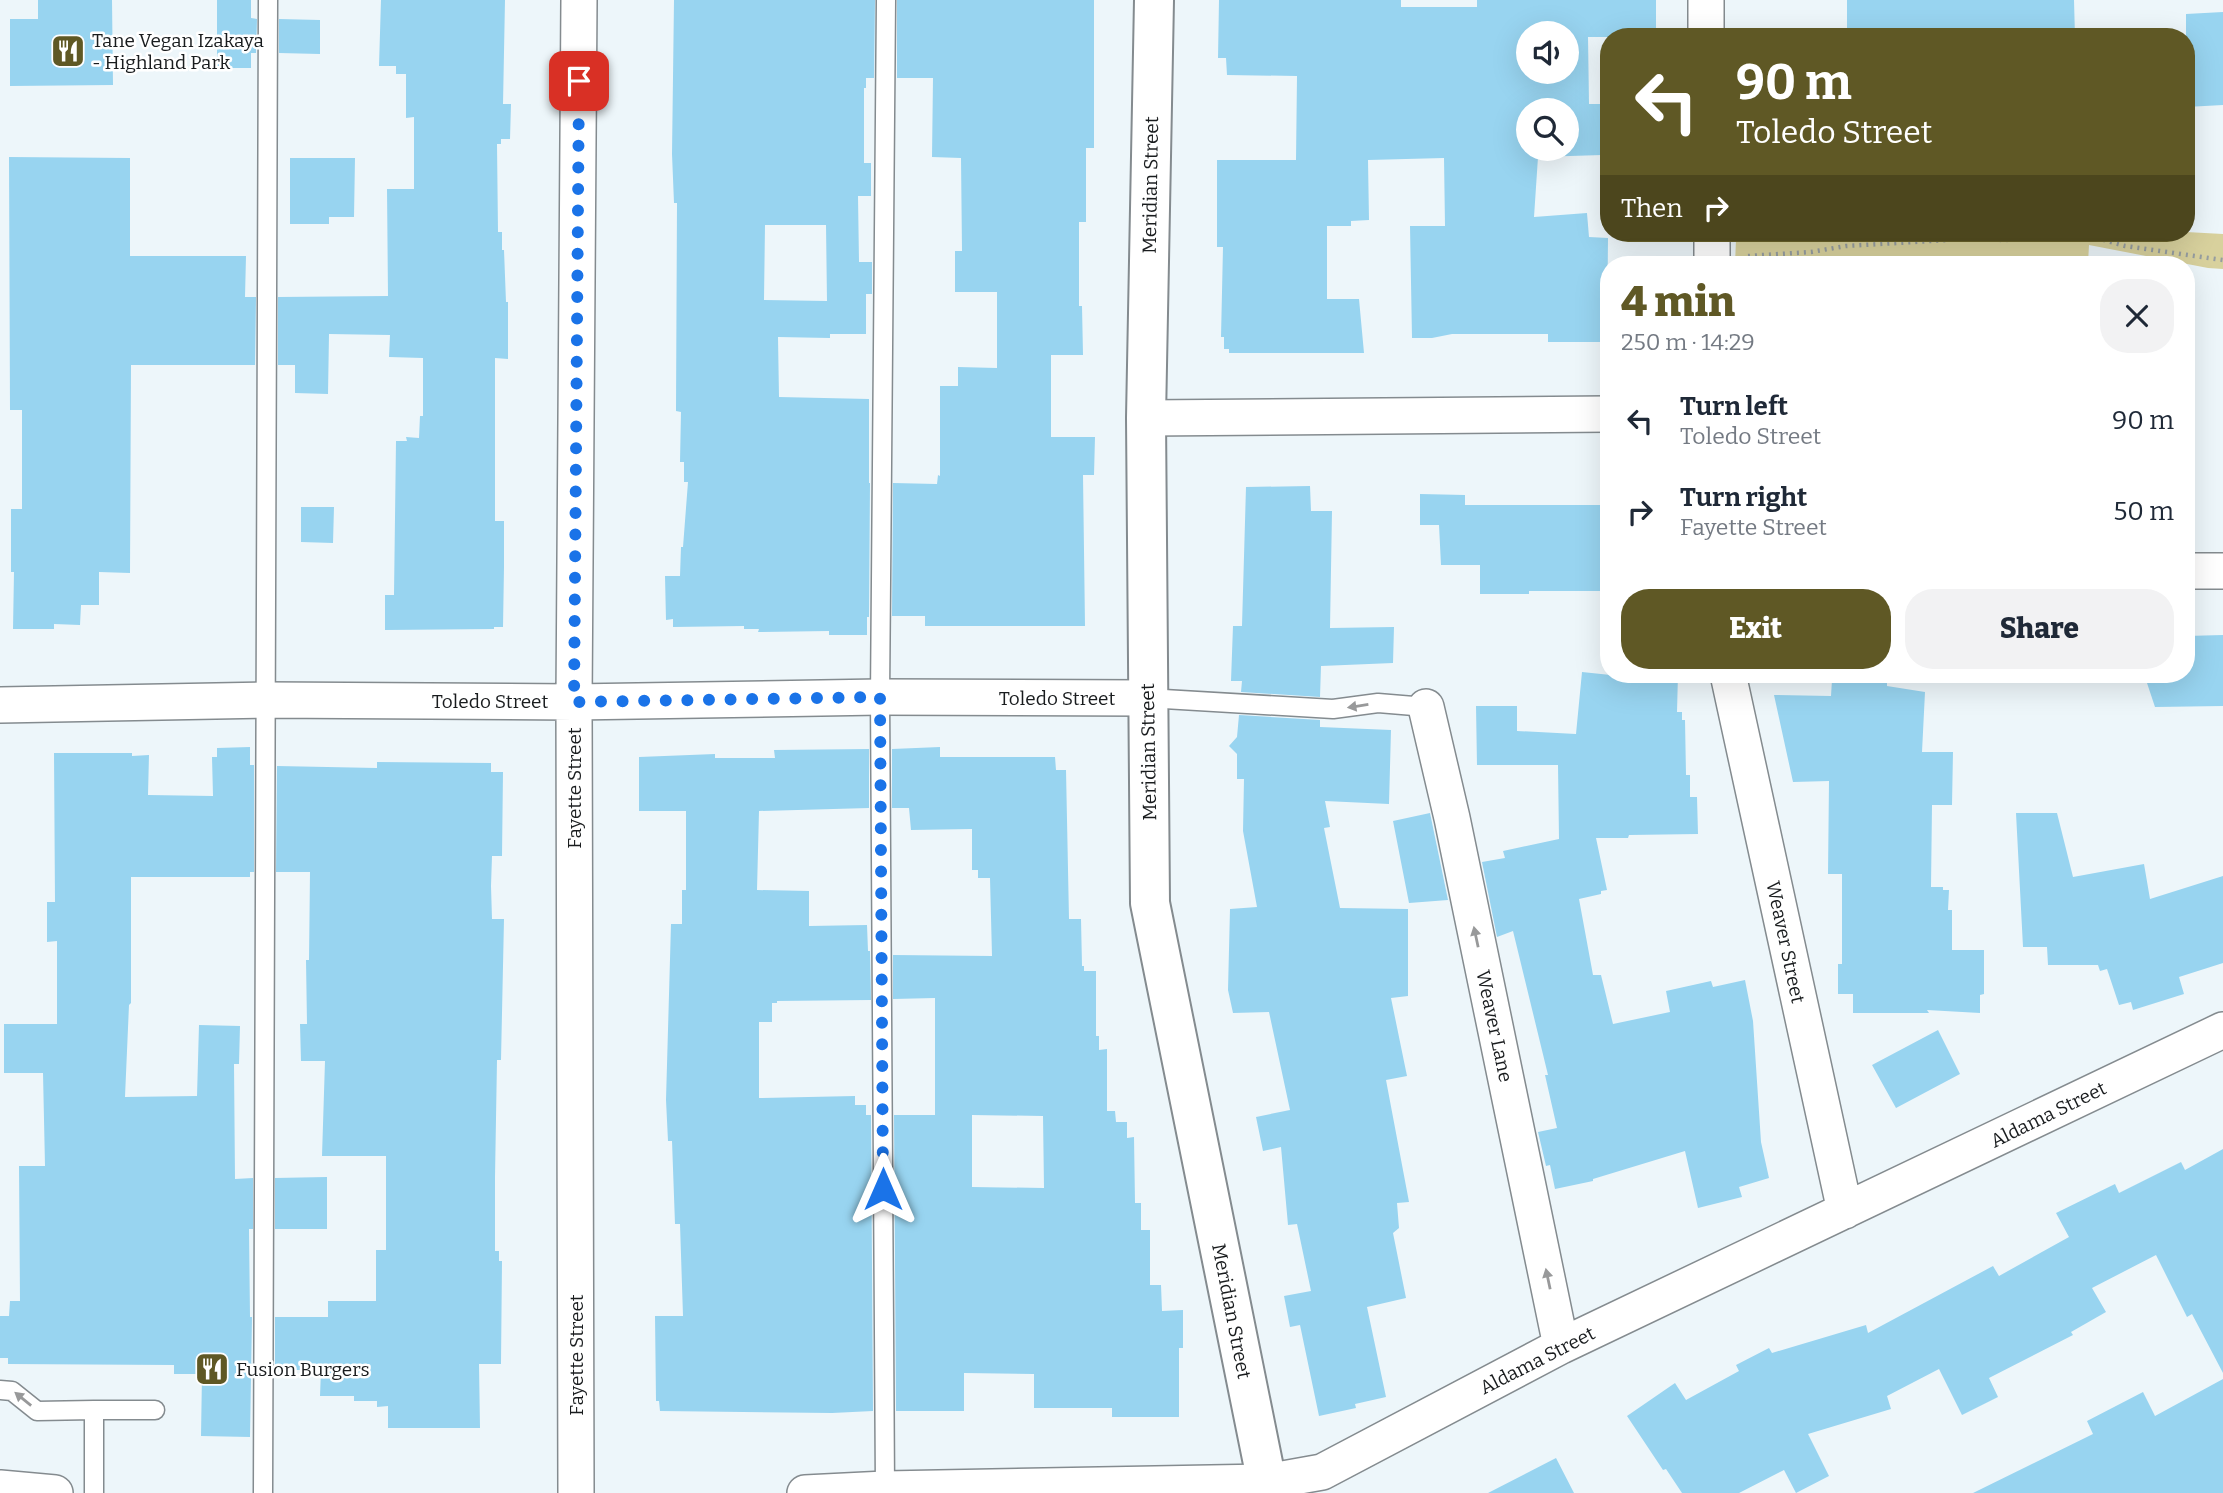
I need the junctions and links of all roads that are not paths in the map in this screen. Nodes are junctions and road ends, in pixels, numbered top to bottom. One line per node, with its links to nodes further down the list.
1 (268, 0): 14 (lane)
2 (579, 0): 15 (street, Fayette Street)
3 (886, 0): 12 (lane)
4 (1154, 0): 8 (street, Meridian Street)
5 (1706, 0): 6 (street)
6 (1706, 28)
7 (1600, 414): 8 (street)
8 (1146, 418): 13 (street, Meridian Street)
9 (2195, 571): 10 (street)
10 (2223, 571)
11 (1730, 683): 19 (street, Weaver Street)
12 (880, 697): 13 (street, Toledo Street); 15 (street, Toledo Street); 26 (lane)
13 (1147, 698): 17 (lane, one-way to 13); 25 (street, Meridian Street)
14 (266, 700): 15 (street, Toledo Street); 16 (street, Toledo Street); 29 (lane)
15 (574, 702): 30 (street, Fayette Street)
16 (0, 705)
17 (1426, 707): 20 (street, Weaver Lane, one-way to 17)
18 (2223, 1030): 19 (street, Aldama Street)
19 (1845, 1211): 20 (street, Aldama Street)
20 (1562, 1346): 25 (street, Aldama Street)
21 (0, 1390): 22 (lane, one-way to 21)
22 (94, 1410): 23 (lane); 28 (lane)
23 (155, 1410)
24 (0, 1488): 27 (street)
25 (1268, 1488): 26 (street, Aldama Street)
26 (885, 1489): 31 (street, Aldama Street)
27 (55, 1493)
28 (94, 1493)
29 (264, 1493)
30 (576, 1493)
31 (804, 1493)

